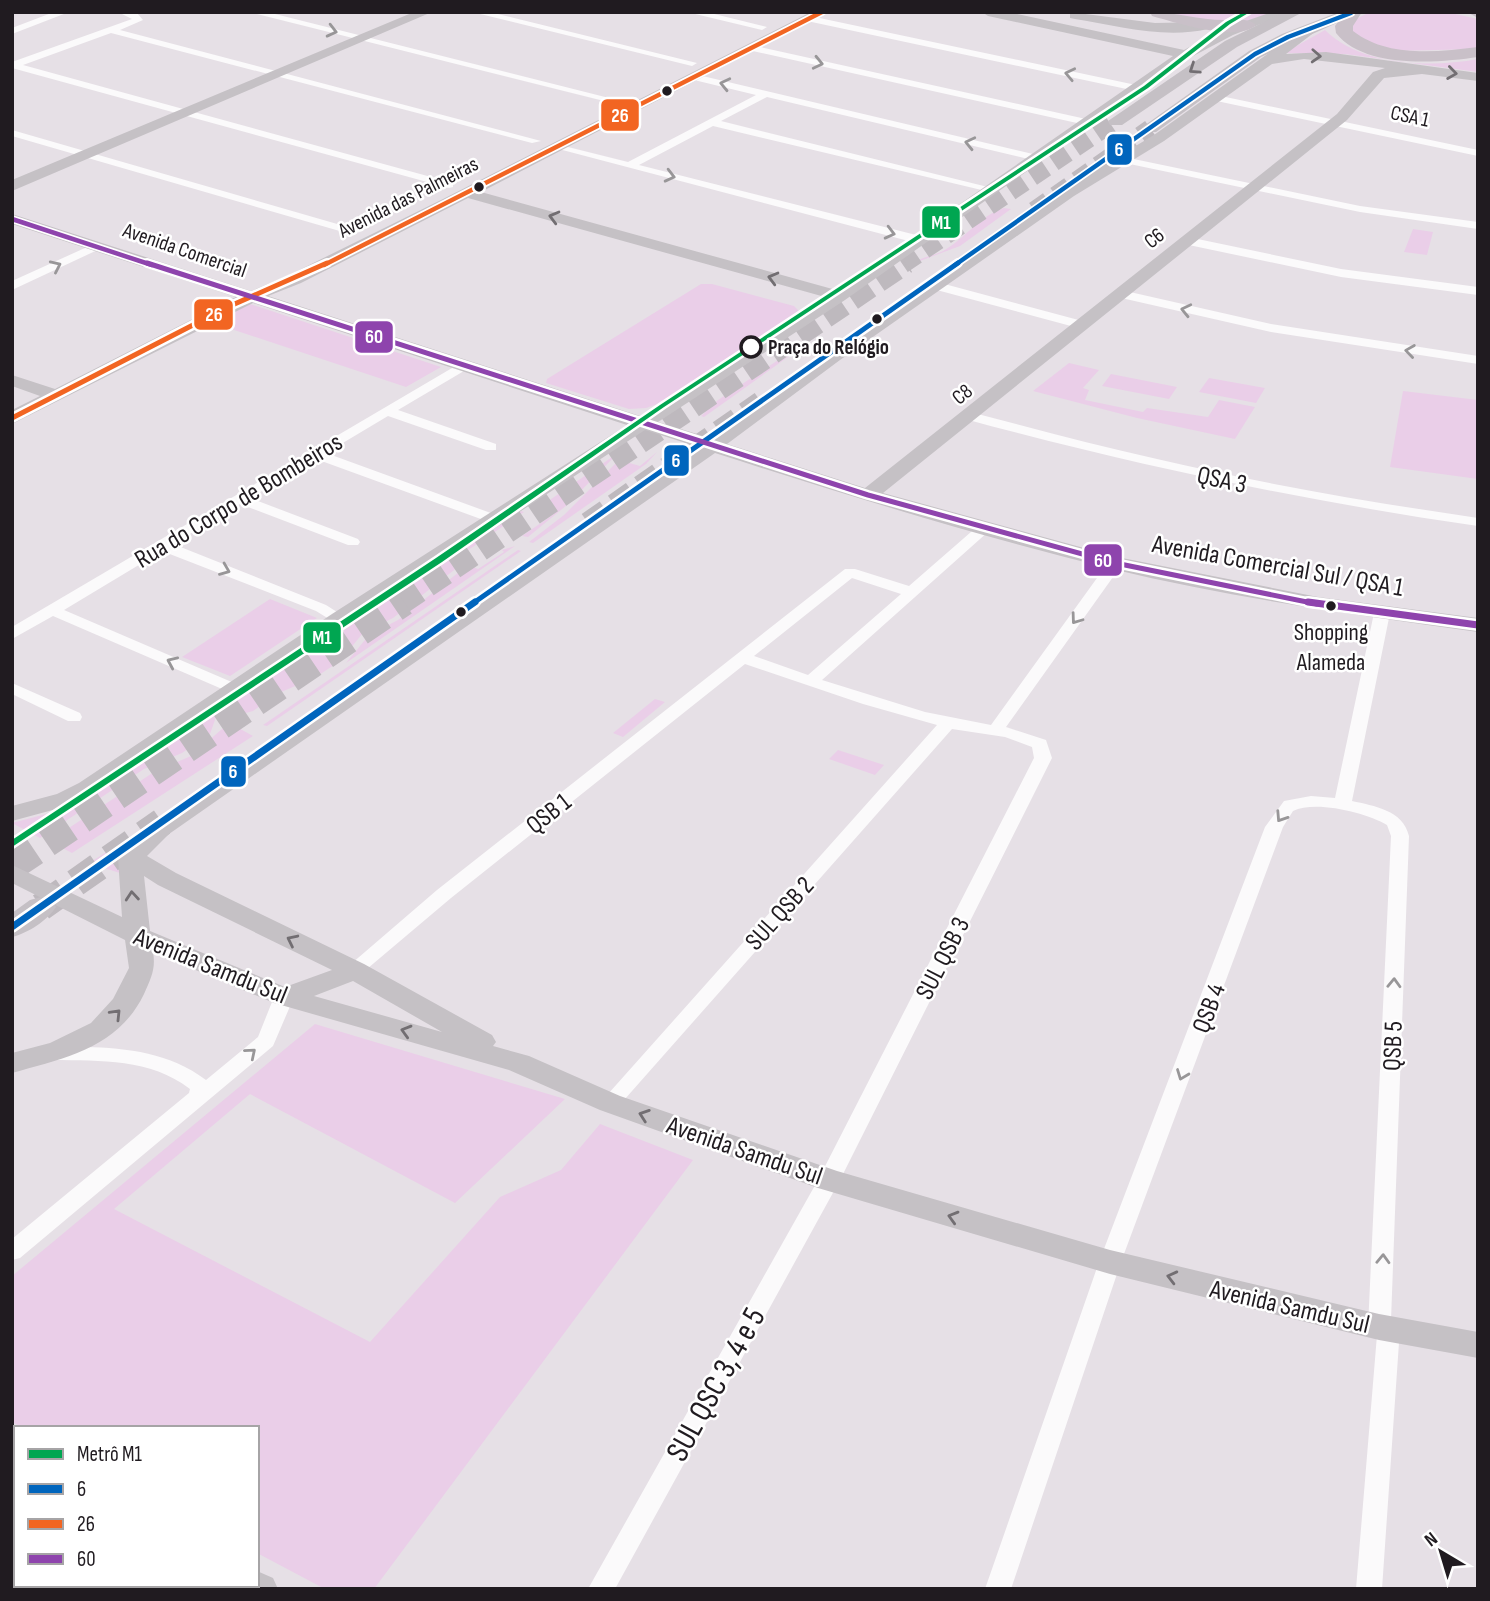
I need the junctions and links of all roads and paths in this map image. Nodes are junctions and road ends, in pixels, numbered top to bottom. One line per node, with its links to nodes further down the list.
1 (64, 12): 20 (street)
2 (123, 12): 19 (street)
3 (254, 12): 21 (street, one-way to 21)
4 (426, 12): 21 (main road)
5 (477, 12): 30 (street)
6 (692, 12): 17 (street)
7 (792, 12): 17 (main road, Avenida das Palmeiras)
8 (988, 12): 25 (main road)
9 (1059, 12): 16 (main road)
10 (1158, 12): 16 (highway)
11 (1285, 12): 15 (main road)
12 (1296, 12): 43 (main road, one-way to 43)
13 (1352, 13): 18 (main road); 24 (highway)
14 (816, 15): 22 (main road, Avenida das Palmeiras); 35 (street, one-way to 14)
15 (1247, 25): 16 (highway); 25 (main road)
16 (1203, 26)
17 (762, 27): 23 (main road, Avenida das Palmeiras)
18 (1313, 28): 27 (main road); 47 (main road)
19 (111, 30): 28 (street); 31 (street)
20 (12, 31)
21 (363, 39): 31 (main road); 39 (street)
22 (751, 48): 23 (main road, Avenida das Palmeiras); 45 (street, one-way to 45)
23 (732, 49): 30 (main road, Avenida das Palmeiras)
24 (1478, 52)
25 (1185, 54): 35 (main road)
26 (1367, 61): 27 (main road, one-way to 26); 29 (main road); 32 (main road, CSA 1)
27 (1265, 62): 38 (main road)
28 (13, 65): 40 (street)
29 (1426, 69): 32 (main road, CSA 1); 33 (main road, one-way to 33)
30 (693, 70): 34 (main road, Avenida das Palmeiras); 36 (main road, Avenida das Palmeiras); 37 (street, one-way to 30)
31 (279, 75): 40 (main road); 49 (street)
32 (1378, 75): 46 (main road, CSA 1)
33 (1478, 77)
34 (651, 83): 36 (main road); 39 (main road, Avenida das Palmeiras)
35 (1136, 88): 45 (main road)
36 (669, 89): 42 (main road, Avenida das Palmeiras)
37 (765, 94): 44 (street); 54 (street, one-way to 37)
38 (1216, 98): 46 (street, CSA 1); 55 (main road)
39 (615, 101): 41 (main road, Avenida das Palmeiras)
40 (186, 114): 52 (main road); 58 (street)
41 (589, 114): 42 (main road); 49 (main road, Avenida das Palmeiras)
42 (609, 119): 50 (main road, Avenida das Palmeiras)
43 (1115, 121)
44 (711, 122): 57 (street); 61 (street)
45 (1086, 122): 54 (main road)
46 (1334, 123): 51 (street, CSA 1); 60 (main road, C6)
47 (1150, 128)
48 (12, 133): 52 (street)
49 (536, 141): 53 (main road, Avenida das Palmeiras)
50 (556, 147): 56 (main road, Avenida das Palmeiras); 57 (street)
51 (1478, 153)
52 (87, 155): 59 (main road); 67 (street)
53 (508, 155): 56 (main road); 58 (main road, Avenida das Palmeiras)
54 (1037, 159): 61 (main road)
55 (1124, 159): 60 (street); 79 (main road)
56 (532, 160): 62 (main road, Avenida das Palmeiras)
57 (628, 166): 70 (street, one-way to 70)
58 (449, 185): 67 (main road, Avenida das Palmeiras)
59 (12, 186)
60 (1255, 188): 65 (street); 71 (main road, C6)
61 (990, 190): 70 (main road)
62 (467, 193): 63 (main road, Avenida das Palmeiras); 66 (main road, one-way to 62)
63 (449, 202): 69 (main road); 75 (main road, Avenida das Palmeiras)
64 (12, 219): 73 (main road, Avenida Comercial)
65 (1478, 226)
66 (589, 227): 68 (main road); 69 (main road)
67 (354, 232): 74 (main road, Avenida das Palmeiras)
68 (615, 234): 72 (main road); 76 (main road)
69 (568, 236): 72 (main road)
70 (919, 240): 83 (main road)
71 (1188, 241): 80 (street); 82 (main road, C6)
72 (596, 244): 77 (main road)
73 (100, 246): 78 (street, one-way to 73); 81 (main road, Avenida Comercial)
74 (326, 247): 75 (main road); 81 (main road, Avenida das Palmeiras)
75 (348, 253): 81 (main road, Avenida das Palmeiras)
76 (727, 265): 77 (main road); 83 (main road, one-way to 76)
77 (708, 276): 84 (main road)
78 (12, 286)
79 (937, 286): 85 (street); 95 (main road)
80 (1478, 291)
81 (245, 294): 87 (main road, Avenida Comercial); 89 (main road, Avenida das Palmeiras)
82 (1121, 294): 85 (main road, C6); 86 (street, one-way to 82)
83 (839, 296): 84 (main road)
84 (820, 308): 94 (main road)
85 (1082, 325): 92 (main road, C8)
86 (1478, 360)
87 (464, 365): 91 (street, Rua do Corpo de Bombeiros); 94 (main road, Avenida Comercial)
88 (12, 380): 89 (main road)
89 (48, 393): 90 (main road, Avenida das Palmeiras); 93 (main road, Avenida das Palmeiras)
90 (12, 405)
91 (388, 411): 96 (street); 97 (street, Rua do Corpo de Bombeiros)
92 (970, 416): 98 (main road, C8); 101 (street, QSA 3)
93 (12, 418)
94 (646, 424): 95 (main road); 100 (main road)
95 (708, 444): 98 (main road, Avenida Comercial Sul / QSA 1); 123 (main road)
96 (491, 447)
97 (316, 453): 99 (street, Rua do Corpo de Bombeiros); 100 (street)
98 (868, 495): 102 (main road, Avenida Comercial Sul / QSA 1)
99 (239, 499): 103 (street); 104 (street, Rua do Corpo de Bombeiros)
100 (494, 519): 109 (main road)
101 (1478, 522)
102 (984, 528): 105 (main road, Avenida Comercial Sul / QSA 1); 106 (street)
103 (353, 542)
104 (161, 545): 107 (street, Rua do Corpo de Bombeiros); 109 (street, one-way to 109)
105 (1115, 564): 108 (main road, Avenida Comercial Sul / QSA 1); 118 (street, one-way to 118)
106 (911, 592): 112 (street, QSB 1); 113 (street)
107 (52, 610): 111 (street, Rua do Corpo de Bombeiros); 115 (street, one-way to 107)
108 (1382, 613): 110 (main road, Avenida Comercial Sul / QSA 1); 120 (street)
109 (340, 619): 115 (main road)
110 (1478, 625)
111 (12, 634)
112 (744, 658): 113 (street); 128 (street, QSB 1)
113 (811, 681): 117 (street)
114 (12, 688): 116 (street)
115 (235, 689): 121 (main road)
116 (74, 717)
117 (948, 723): 118 (street); 134 (street, SUL QSB 2)
118 (996, 729): 135 (street, SUL QSB 3)
119 (12, 797): 121 (main road)
120 (1342, 806): 137 (street, QSB 4, one-way to 137); 138 (street, QSB 5, one-way to 120)
121 (36, 808): 122 (main road)
122 (12, 814)
123 (131, 858): 127 (main road, one-way to 123); 128 (main road, one-way to 123)
124 (12, 873): 125 (main road, Avenida Samdu Sul)
125 (39, 896): 126 (main road); 127 (main road, Avenida Samdu Sul)
126 (12, 927)
127 (135, 935): 129 (main road, Avenida Samdu Sul); 130 (main road, one-way to 127)
128 (354, 970): 129 (main road); 132 (main road)
129 (284, 997): 132 (main road, Avenida Samdu Sul, one-way to 129); 133 (street, one-way to 129)
130 (50, 1052): 131 (main road); 133 (street)
131 (12, 1063)
132 (519, 1063): 134 (main road, Avenida Samdu Sul)
133 (199, 1097): 136 (street)
134 (610, 1103): 135 (main road, Avenida Samdu Sul, one-way to 134)
135 (829, 1180): 137 (main road, Avenida Samdu Sul, one-way to 135); 140 (street, SUL QSC 3, 4 e 5)
136 (12, 1252)
137 (1110, 1262): 138 (main road, Avenida Samdu Sul, one-way to 137); 141 (street)
138 (1384, 1328): 139 (main road, Avenida Samdu Sul); 142 (street, QSB 5)
139 (1478, 1345)
140 (601, 1589)
141 (998, 1589)
142 (1369, 1589)

